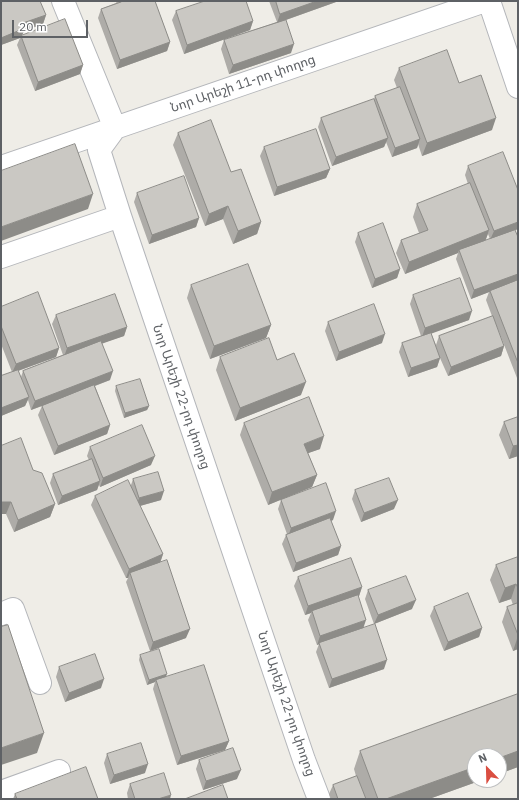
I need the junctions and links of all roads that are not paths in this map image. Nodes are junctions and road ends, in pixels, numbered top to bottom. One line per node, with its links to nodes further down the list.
1 (63, 1): 5 (street)
2 (485, 1): 5 (street, Նոր Արեշի 11-րդ փողոց)
3 (489, 1): 4 (street)
4 (518, 87)
5 (115, 128): 6 (street, Նոր Արեշի 11-րդ փողոց); 7 (street, Նոր Արեշի 22-րդ փողոց)
6 (1, 167)
7 (120, 216): 8 (street); 13 (street, Նոր Արեշի 22-րդ փողոց)
8 (1, 257)
9 (1, 614): 10 (street)
10 (40, 684)
11 (59, 771): 12 (street)
12 (1, 792)
13 (319, 799)

